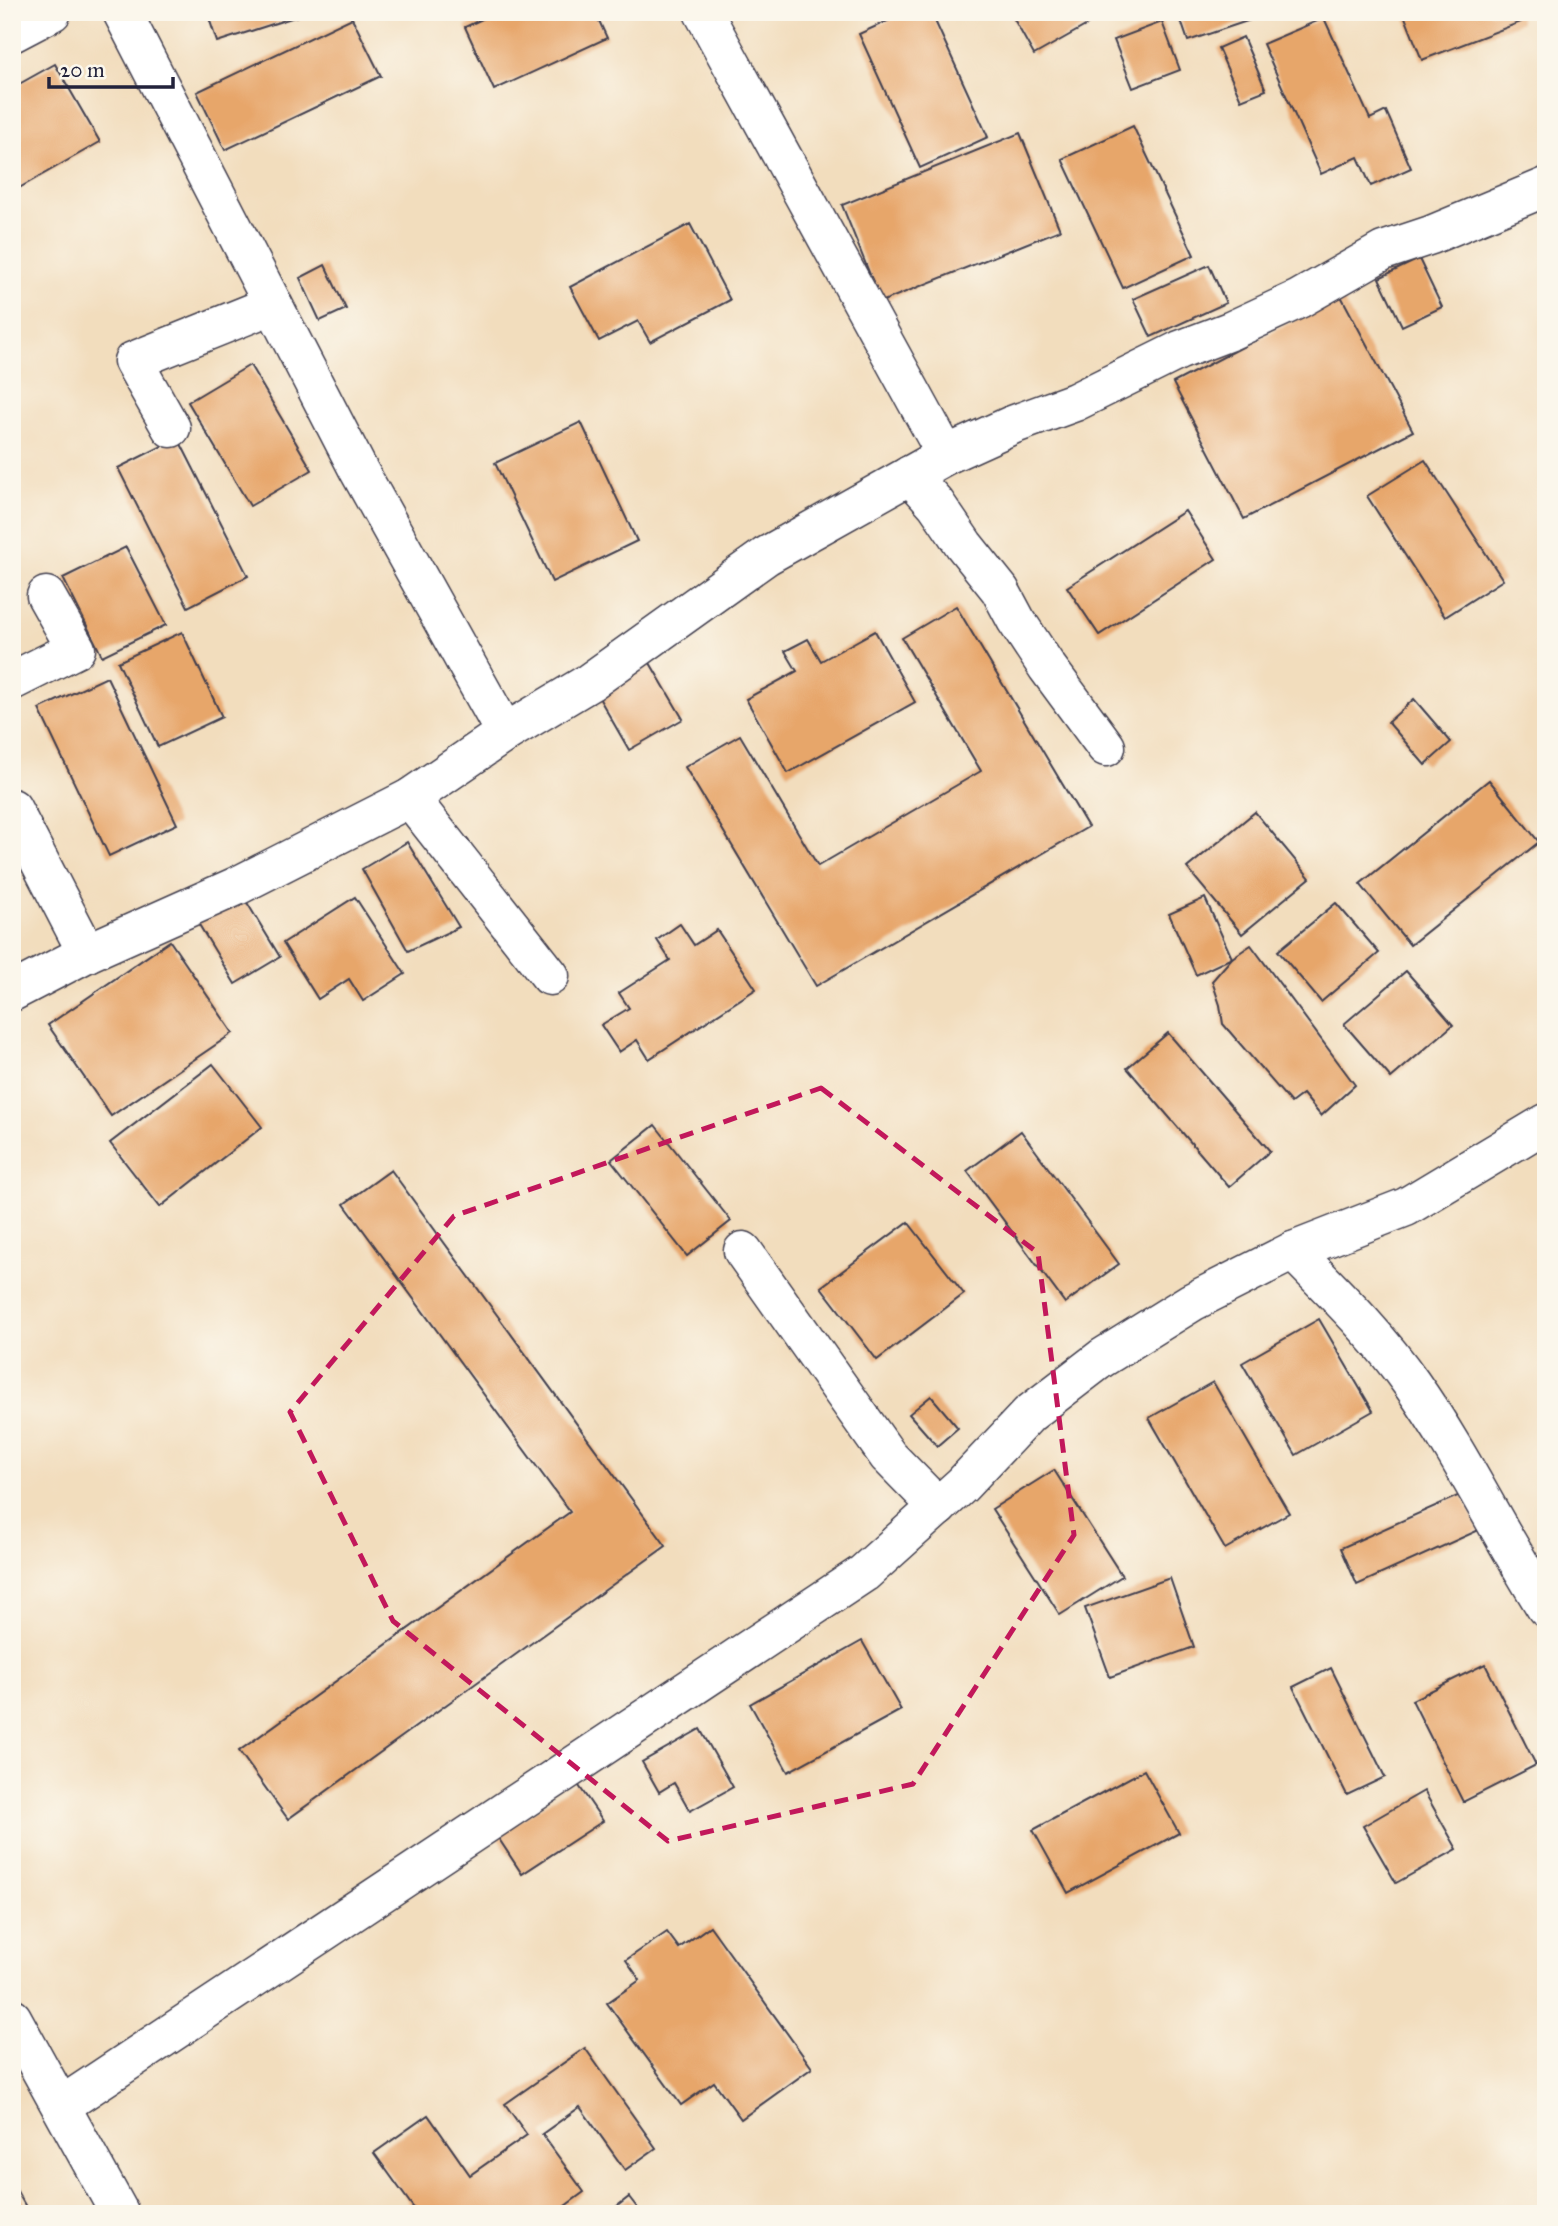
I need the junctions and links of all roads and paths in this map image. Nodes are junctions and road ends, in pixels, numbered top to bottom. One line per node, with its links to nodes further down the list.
1 (52, 12): 4 (street)
2 (122, 12): 6 (street)
3 (702, 12): 8 (street)
4 (12, 33)
5 (1546, 187): 8 (street)
6 (272, 304): 7 (street); 12 (street)
7 (171, 428)
8 (946, 455): 9 (street)
9 (910, 475): 12 (street); 13 (street)
10 (46, 596): 11 (street)
11 (12, 681)
12 (505, 733): 14 (street)
13 (1106, 747)
14 (410, 798): 16 (street); 17 (street)
15 (12, 808): 16 (street)
16 (87, 953): 18 (street)
17 (550, 976)
18 (12, 992)
19 (1546, 1123): 21 (street)
20 (743, 1251): 22 (street)
21 (1293, 1251): 22 (street); 23 (street)
22 (938, 1507): 25 (street)
23 (1546, 1608)
24 (12, 2018): 25 (street)
25 (61, 2106): 26 (street)
26 (120, 2214)

